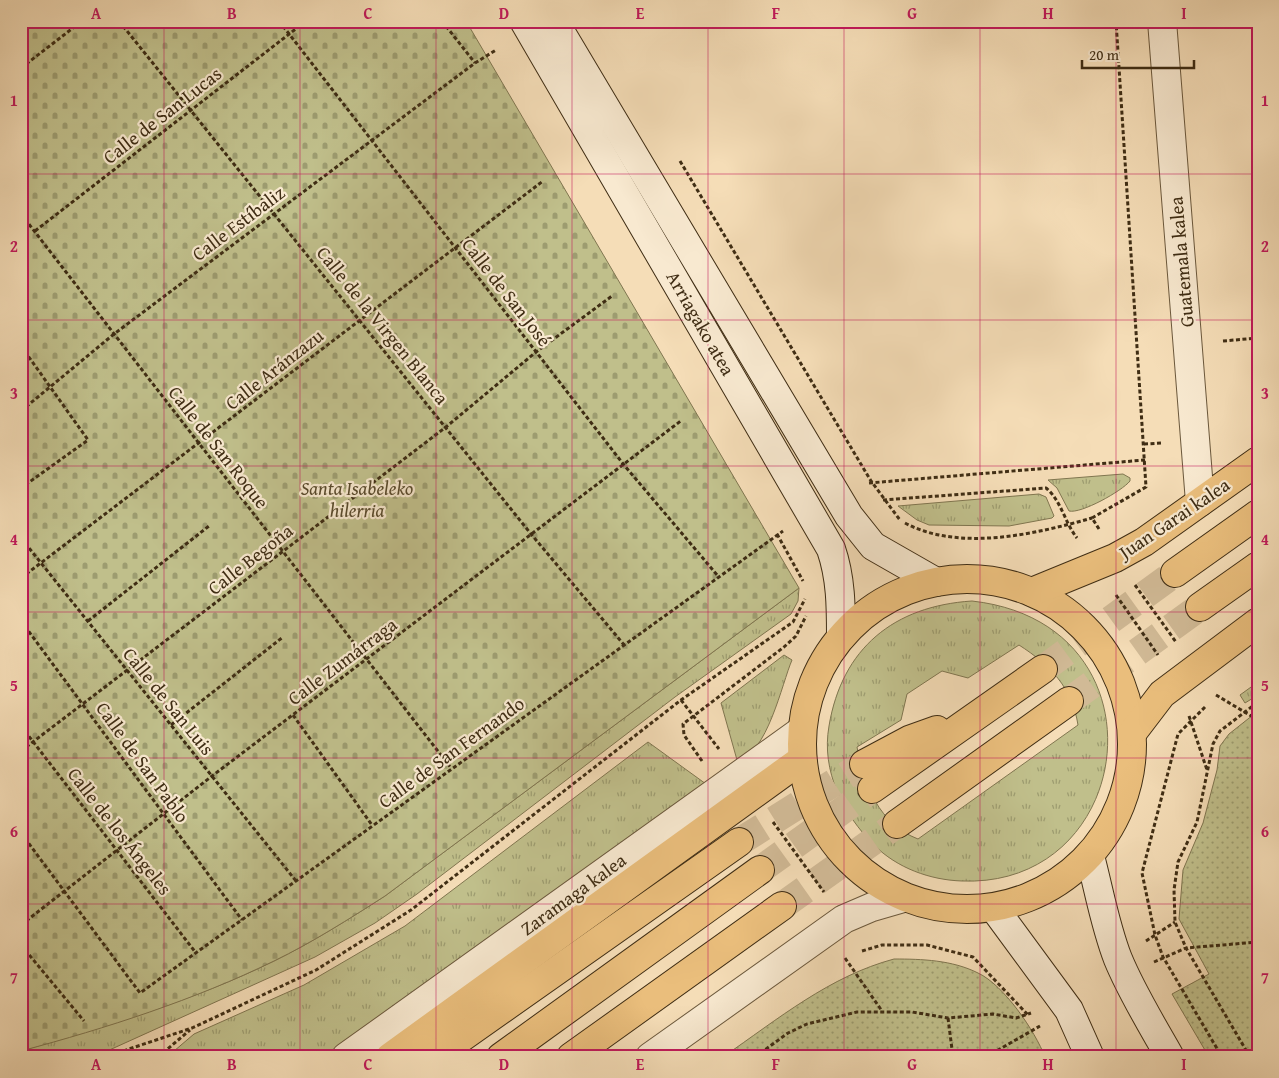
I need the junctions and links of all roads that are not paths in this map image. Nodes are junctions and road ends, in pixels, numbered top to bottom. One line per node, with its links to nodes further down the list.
1 (524, 21): 13 (main road, Arriagako atea)
2 (554, 21): 9 (main road, Arriagako atea)
3 (1162, 21): 5 (main road, Guatemala kalea)
4 (1258, 461): 5 (main road, Juan Garai kalea)
5 (1200, 502): 10 (main road, Juan Garai kalea)
6 (1258, 514): 8 (main road)
7 (1258, 566): 11 (main road)
8 (1175, 573)
9 (936, 582): 10 (main road); 13 (main road)
10 (1032, 592): 17 (main road)
11 (1200, 607)
12 (1258, 622): 17 (main road)
13 (841, 637): 16 (main road)
14 (1043, 668): 19 (main road)
15 (1069, 701): 20 (main road)
16 (801, 731): 18 (main road); 27 (main road, Zaramaga kalea)
17 (1133, 732): 22 (main road)
18 (801, 760): 24 (main road); 28 (main road, Zaramaga kalea)
19 (868, 777)
20 (897, 824)
21 (739, 842): 29 (main road)
22 (1090, 856): 26 (main road); 34 (main road)
23 (760, 870): 30 (main road)
24 (903, 898): 26 (main road); 32 (main road)
25 (782, 906): 31 (main road)
26 (994, 908): 33 (main road)
27 (346, 1057)
28 (390, 1057)
29 (434, 1057)
30 (501, 1057)
31 (571, 1057)
32 (650, 1057)
33 (1090, 1057)
34 (1170, 1057)

